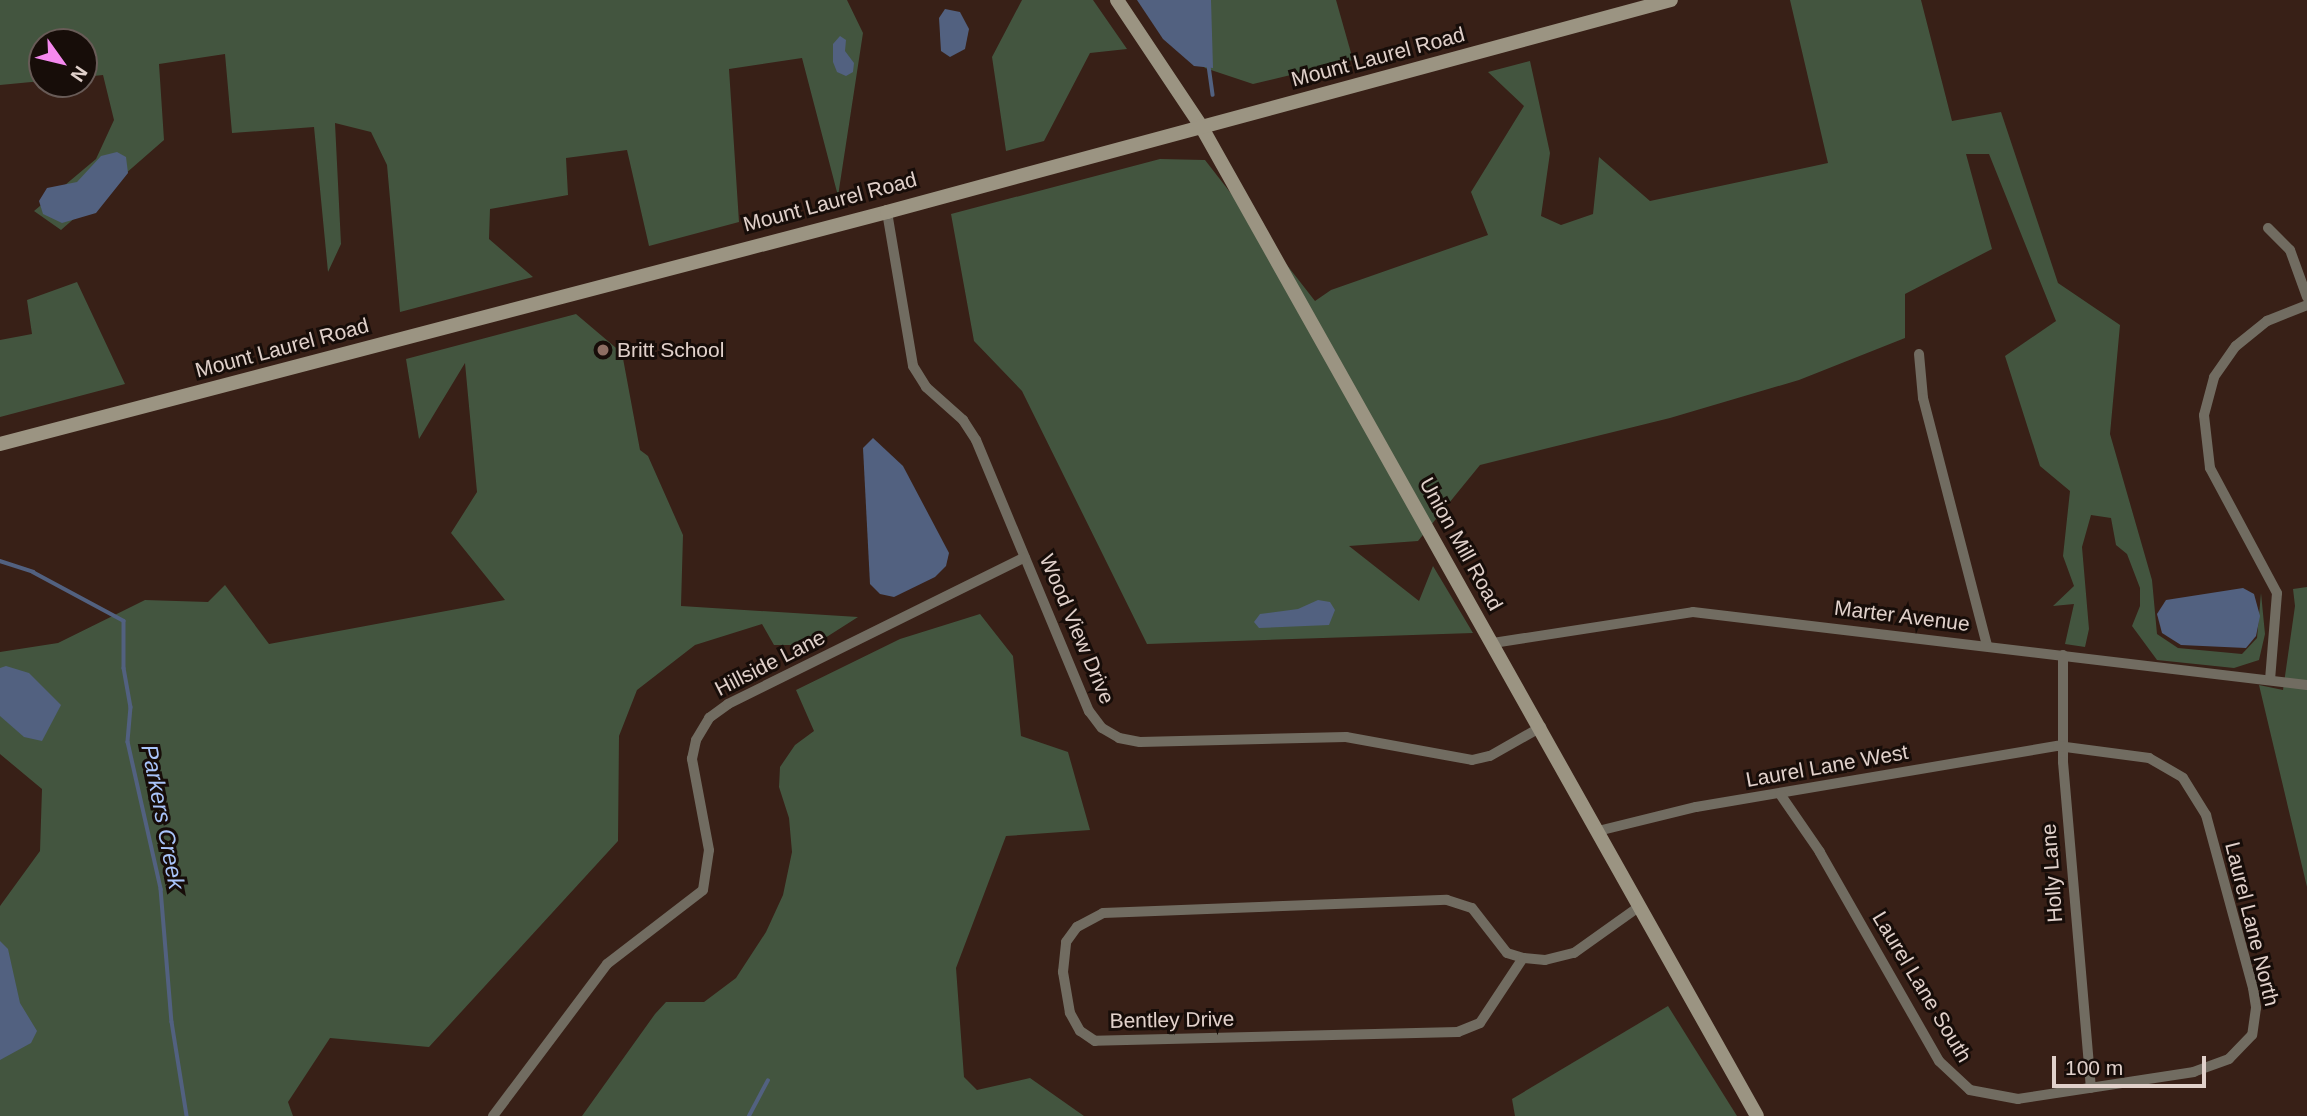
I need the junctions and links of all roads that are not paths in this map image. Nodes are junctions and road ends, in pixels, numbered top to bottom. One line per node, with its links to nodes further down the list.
1 (1117, 0): 3 (main road, Union Mill Road)
2 (1671, 0): 3 (main road, Mount Laurel Road)
3 (1202, 126): 4 (main road, Mount Laurel Road); 11 (main road, Union Mill Road)
4 (887, 212): 9 (main road, Mount Laurel Road); 10 (street, Wood View Drive)
5 (2268, 229): 6 (street)
6 (2307, 297)
7 (2307, 305): 14 (street)
8 (1919, 354): 12 (street)
9 (0, 444)
10 (1025, 557): 16 (street, Wood View Drive); 23 (street, Hillside Lane)
11 (1493, 643): 12 (street, Marter Avenue); 16 (main road, Union Mill Road)
12 (1987, 646): 13 (street, Marter Avenue)
13 (2063, 655): 14 (street, Marter Avenue); 17 (street, Holly Lane)
14 (2270, 680): 15 (street, Marter Avenue)
15 (2307, 685)
16 (1541, 727): 19 (main road, Union Mill Road)
17 (2064, 747): 18 (street, Laurel Lane West); 22 (street, Holly Lane); 22 (street, Laurel Lane North)
18 (1780, 794): 19 (street, Laurel Lane West); 22 (street, Laurel Lane South)
19 (1598, 831): 20 (main road, Union Mill Road)
20 (1640, 906): 21 (street); 24 (main road, Union Mill Road)
21 (1523, 958): 21 (street, Bentley Drive)
22 (2091, 1088)
23 (493, 1116)
24 (1757, 1116)

